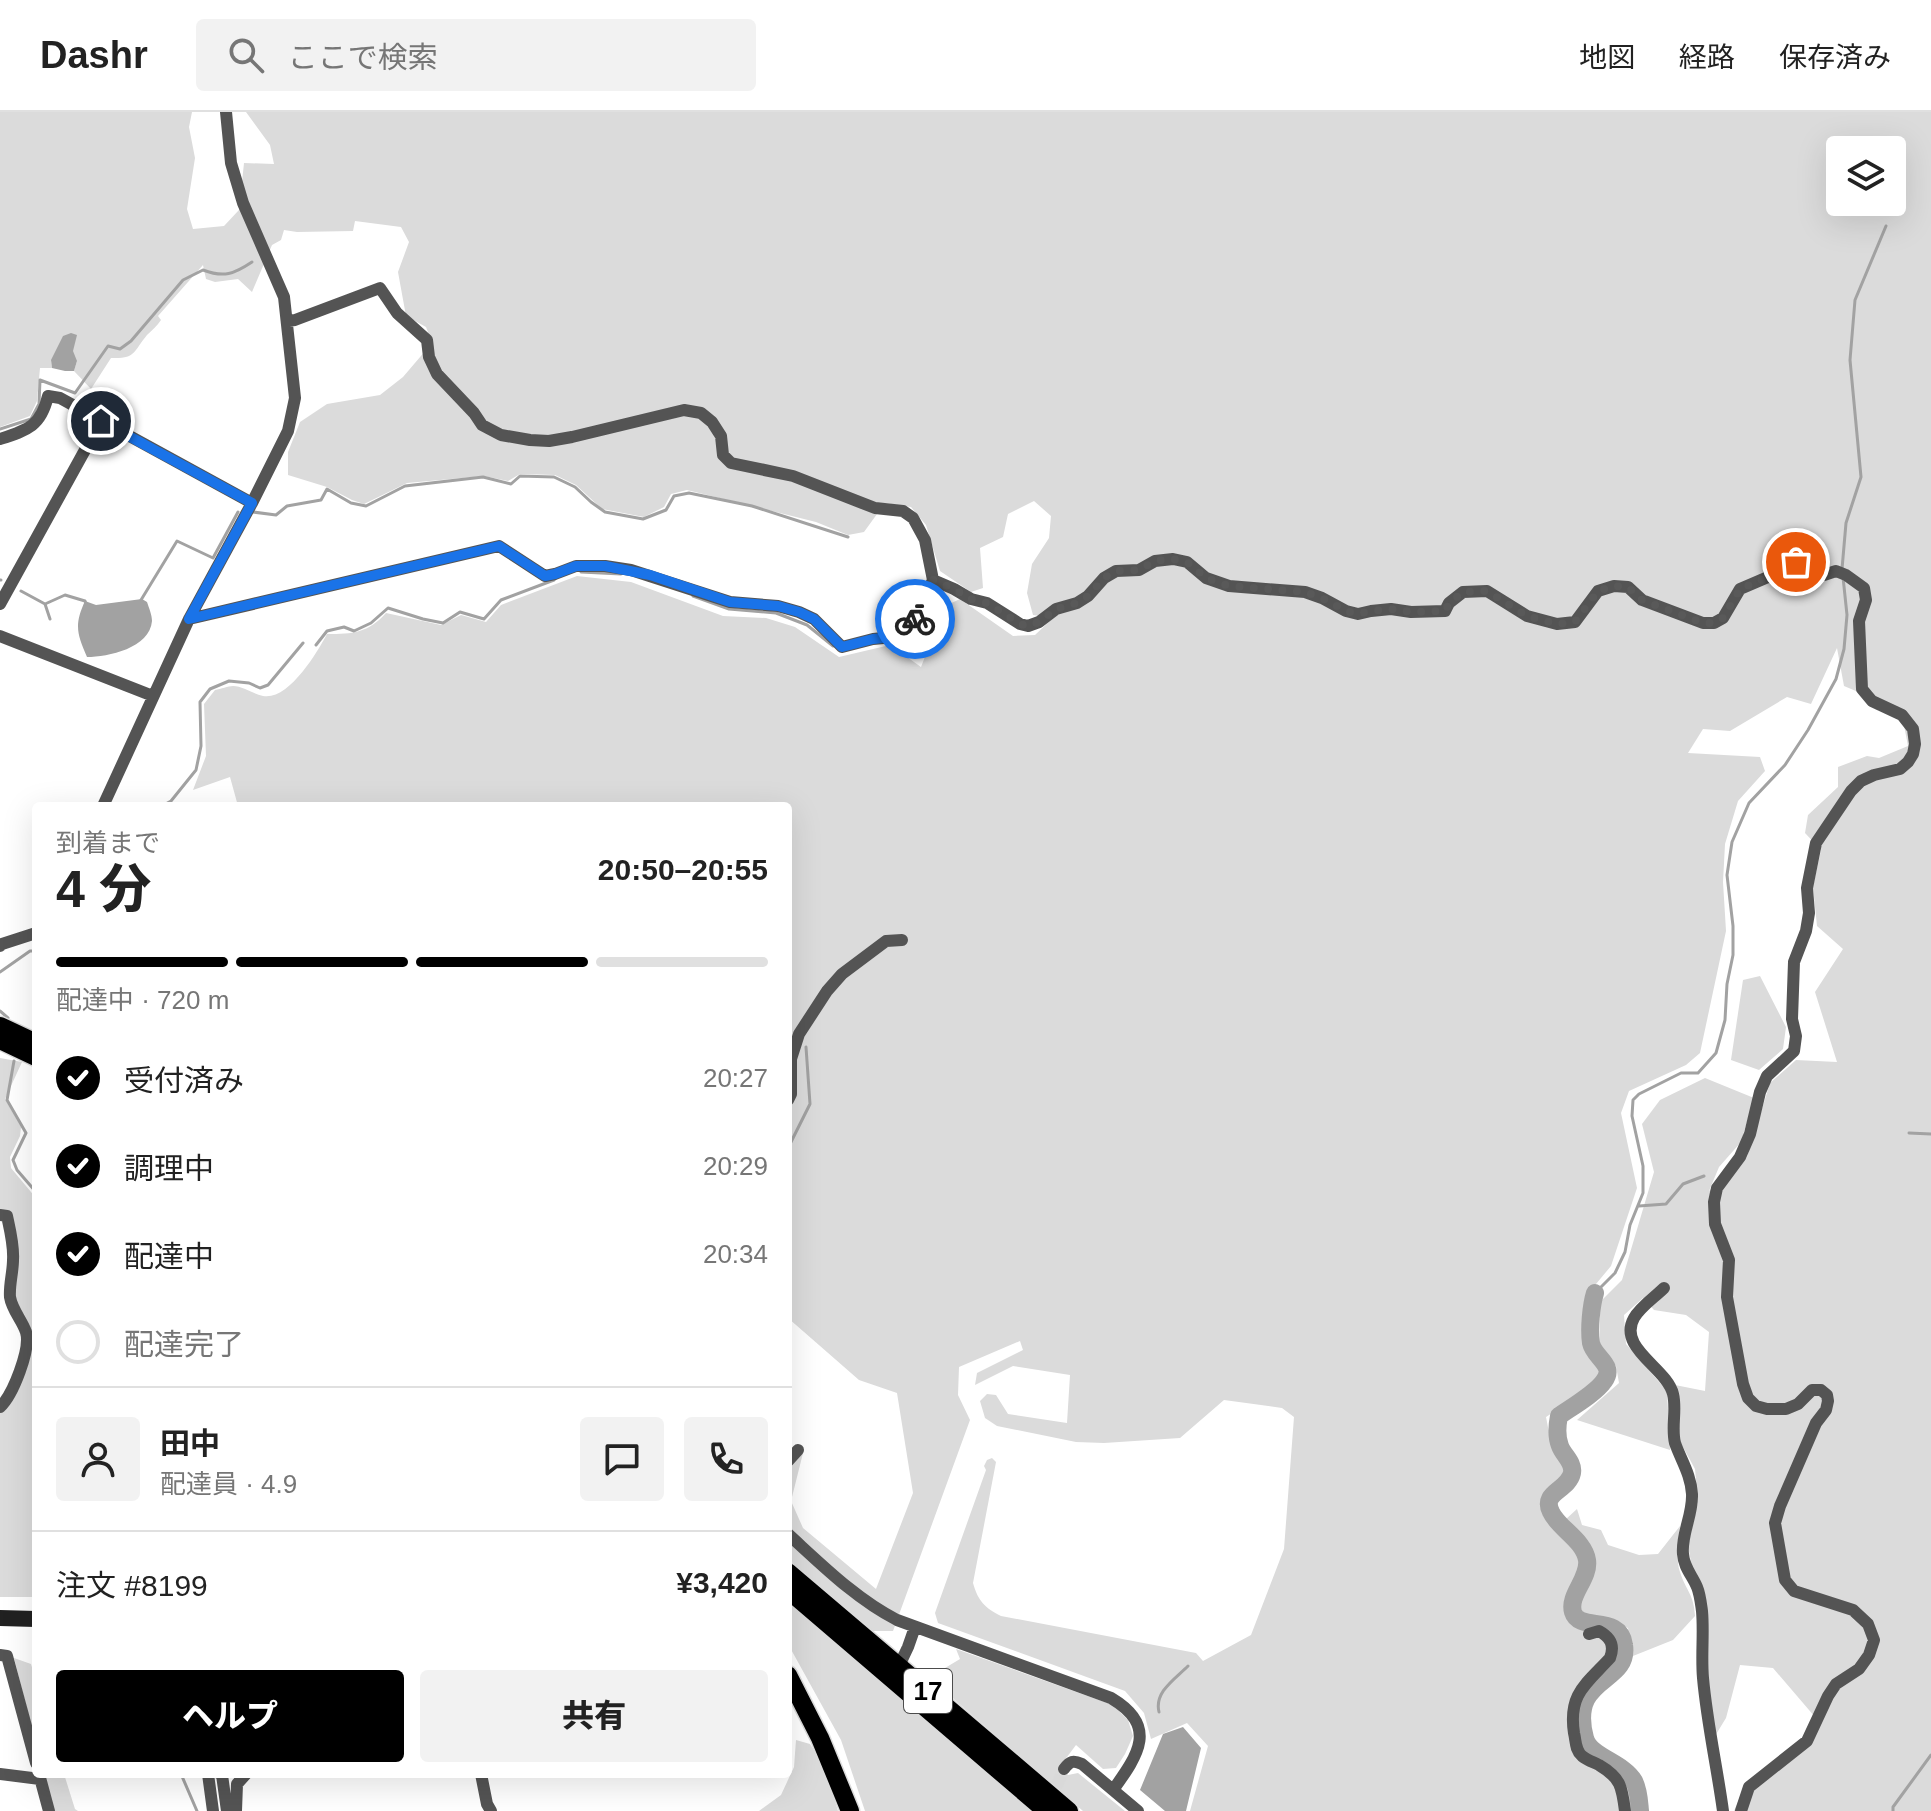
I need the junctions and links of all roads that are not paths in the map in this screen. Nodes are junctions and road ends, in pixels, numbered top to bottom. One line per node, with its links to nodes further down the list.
1 (226, 112): 2 (street)
2 (287, 321): 5 (street); 6 (street)
3 (101, 421): 4 (street); 5 (street); 7 (street)
4 (0, 439)
5 (252, 503): 8 (street)
6 (933, 580): 8 (street); 57 (street)
7 (0, 604)
8 (189, 619): 10 (street)
9 (0, 636): 10 (street)
10 (153, 696): 11 (street)
11 (105, 802)
12 (32, 934): 14 (street)
13 (902, 940): 19 (street)
14 (1, 944)
15 (0, 1026): 17 (main road)
16 (0, 1040): 18 (main road)
17 (32, 1041)
18 (32, 1055)
19 (792, 1056)
20 (0, 1215): 22 (street)
21 (1664, 1288): 56 (street)
22 (7, 1307): 23 (street)
23 (0, 1407)
24 (798, 1450): 25 (street)
25 (792, 1457)
26 (792, 1538): 31 (street)
27 (792, 1575): 34 (main road, 17)
28 (792, 1593): 52 (main road, 17)
29 (0, 1618): 30 (street)
30 (32, 1619)
31 (915, 1627): 34 (street); 45 (street)
32 (1589, 1634): 55 (street)
33 (0, 1655): 36 (street)
34 (899, 1666): 53 (main road, 17)
35 (792, 1684): 51 (main road)
36 (32, 1748)
37 (1064, 1769): 45 (street)
38 (0, 1774): 39 (street)
39 (32, 1776)
40 (41, 1778): 46 (street)
41 (209, 1778): 47 (street)
42 (222, 1778): 48 (street)
43 (242, 1778): 49 (street)
44 (482, 1778): 50 (street)
45 (1113, 1790): 54 (street)
46 (49, 1811)
47 (213, 1811)
48 (227, 1811)
49 (236, 1811)
50 (491, 1811)
51 (850, 1811)
52 (1046, 1811)
53 (1069, 1811)
54 (1138, 1811)
55 (1625, 1811)
56 (1723, 1811)
57 (1741, 1811)

